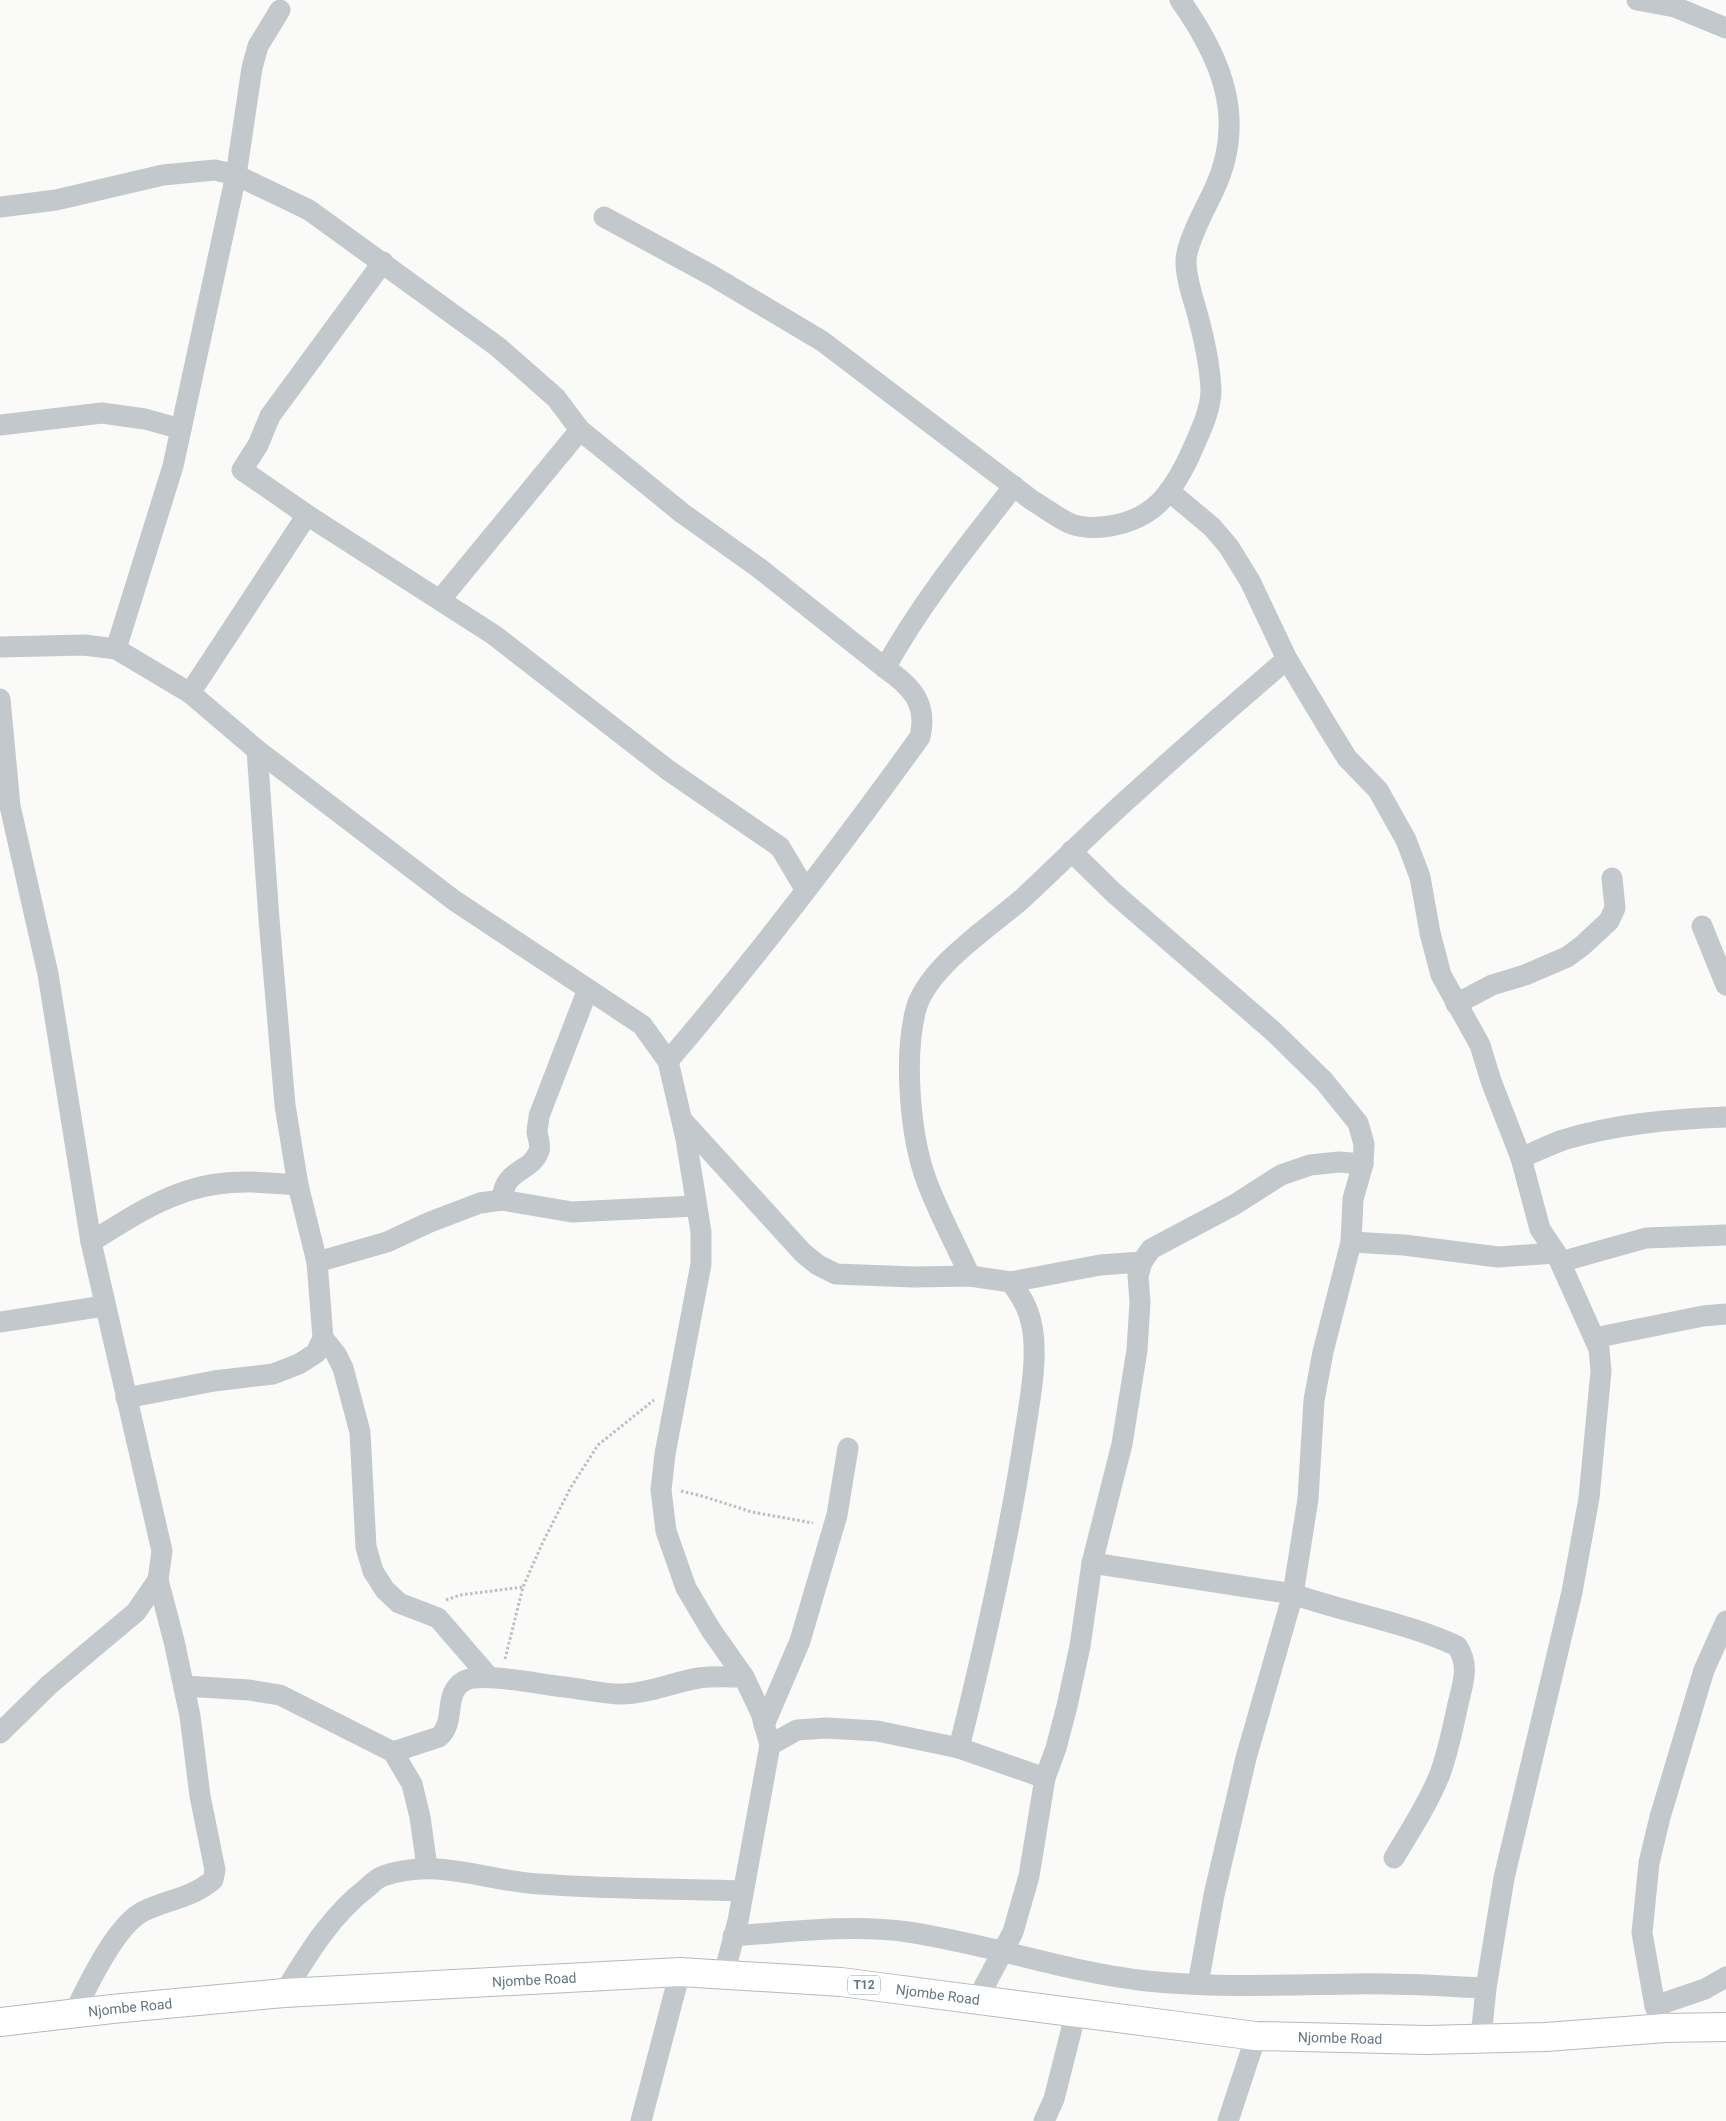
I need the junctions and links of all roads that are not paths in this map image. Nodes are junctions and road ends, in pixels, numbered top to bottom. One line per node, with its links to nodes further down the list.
1 (1180, 0): 14 (street)
2 (1637, 0): 3 (street)
3 (1677, 3): 5 (street)
4 (280, 10): 6 (street)
5 (1726, 28)
6 (236, 175): 7 (street); 9 (street); 11 (street)
7 (0, 207)
8 (604, 217): 13 (street)
9 (382, 262): 12 (street); 15 (street)
10 (0, 424): 11 (street)
11 (181, 429): 18 (street)
12 (580, 430): 16 (street); 20 (street)
13 (1014, 486): 14 (street); 20 (street)
14 (1169, 491): 19 (street)
15 (307, 515): 16 (street); 21 (street)
16 (440, 600): 26 (street)
17 (0, 647): 18 (street)
18 (116, 649): 21 (street)
19 (1287, 659): 24 (street); 30 (street)
20 (885, 668): 26 (street)
21 (190, 693): 23 (street)
22 (0, 699): 40 (street)
23 (257, 750): 29 (street); 36 (street)
24 (1071, 851): 35 (street); 45 (street)
25 (1612, 878): 30 (street)
26 (805, 890): 31 (street)
27 (1702, 926): 28 (street)
28 (1726, 985)
29 (588, 989): 31 (street); 37 (street)
30 (1456, 1004): 34 (street)
31 (668, 1061): 33 (street)
32 (1726, 1117): 34 (street)
33 (682, 1119): 38 (street); 45 (street)
34 (1521, 1158): 42 (street)
35 (1363, 1164): 41 (street); 44 (street)
36 (298, 1186): 40 (street); 43 (street)
37 (502, 1200): 38 (street); 43 (street)
38 (696, 1206): 58 (street)
39 (1726, 1235): 42 (street)
40 (91, 1242): 47 (street)
41 (1351, 1242): 42 (street); 56 (street)
42 (1558, 1258): 51 (street)
43 (317, 1262): 50 (street)
44 (1142, 1262): 46 (street); 54 (street)
45 (970, 1276): 46 (street)
46 (1011, 1282): 63 (street)
47 (104, 1306): 49 (street); 52 (street)
48 (1726, 1314): 51 (street)
49 (0, 1322)
50 (323, 1338): 52 (street); 59 (street)
51 (1594, 1338): 75 (street)
52 (126, 1398): 55 (street)
53 (848, 1448): 62 (street)
54 (1092, 1564): 56 (street); 65 (street)
55 (158, 1580): 60 (street); 61 (street)
56 (1293, 1594): 66 (street); 74 (street)
57 (1726, 1621): 80 (street)
58 (744, 1677): 59 (street); 62 (street)
59 (495, 1678): 64 (street)
60 (184, 1686): 64 (street); 79 (street)
61 (0, 1733)
62 (767, 1735): 63 (street); 68 (street)
63 (959, 1748): 65 (street)
64 (394, 1752): 67 (street)
65 (1045, 1778): 70 (street)
66 (1394, 1858)
67 (427, 1868): 68 (street); 76 (street)
68 (744, 1892): 69 (street)
69 (733, 1936): 70 (street); 72 (street)
70 (1004, 1951): 74 (street); 77 (street)
71 (680, 1972): 72 (highway, Njombe Road / T12); 76 (highway, Njombe Road / T12); 85 (street)
72 (724, 1974): 77 (highway, Njombe Road / T12)
73 (1726, 1977): 80 (street)
74 (1198, 1984): 75 (street)
75 (1486, 1988): 84 (street)
76 (284, 1993): 79 (highway, Njombe Road / T12)
77 (977, 2000): 78 (highway, Njombe Road / T12)
78 (1076, 2012): 83 (highway, Njombe Road / T12); 86 (street)
79 (73, 2015): 81 (highway, Njombe Road / T12)
80 (1660, 2017): 82 (highway, Njombe Road / T12); 84 (highway, Njombe Road / T12)
81 (0, 2022)
82 (1726, 2027)
83 (1256, 2036): 84 (highway, Njombe Road / T12); 87 (street)
84 (1481, 2038)
85 (641, 2121)
86 (1044, 2121)
87 (1228, 2121)

